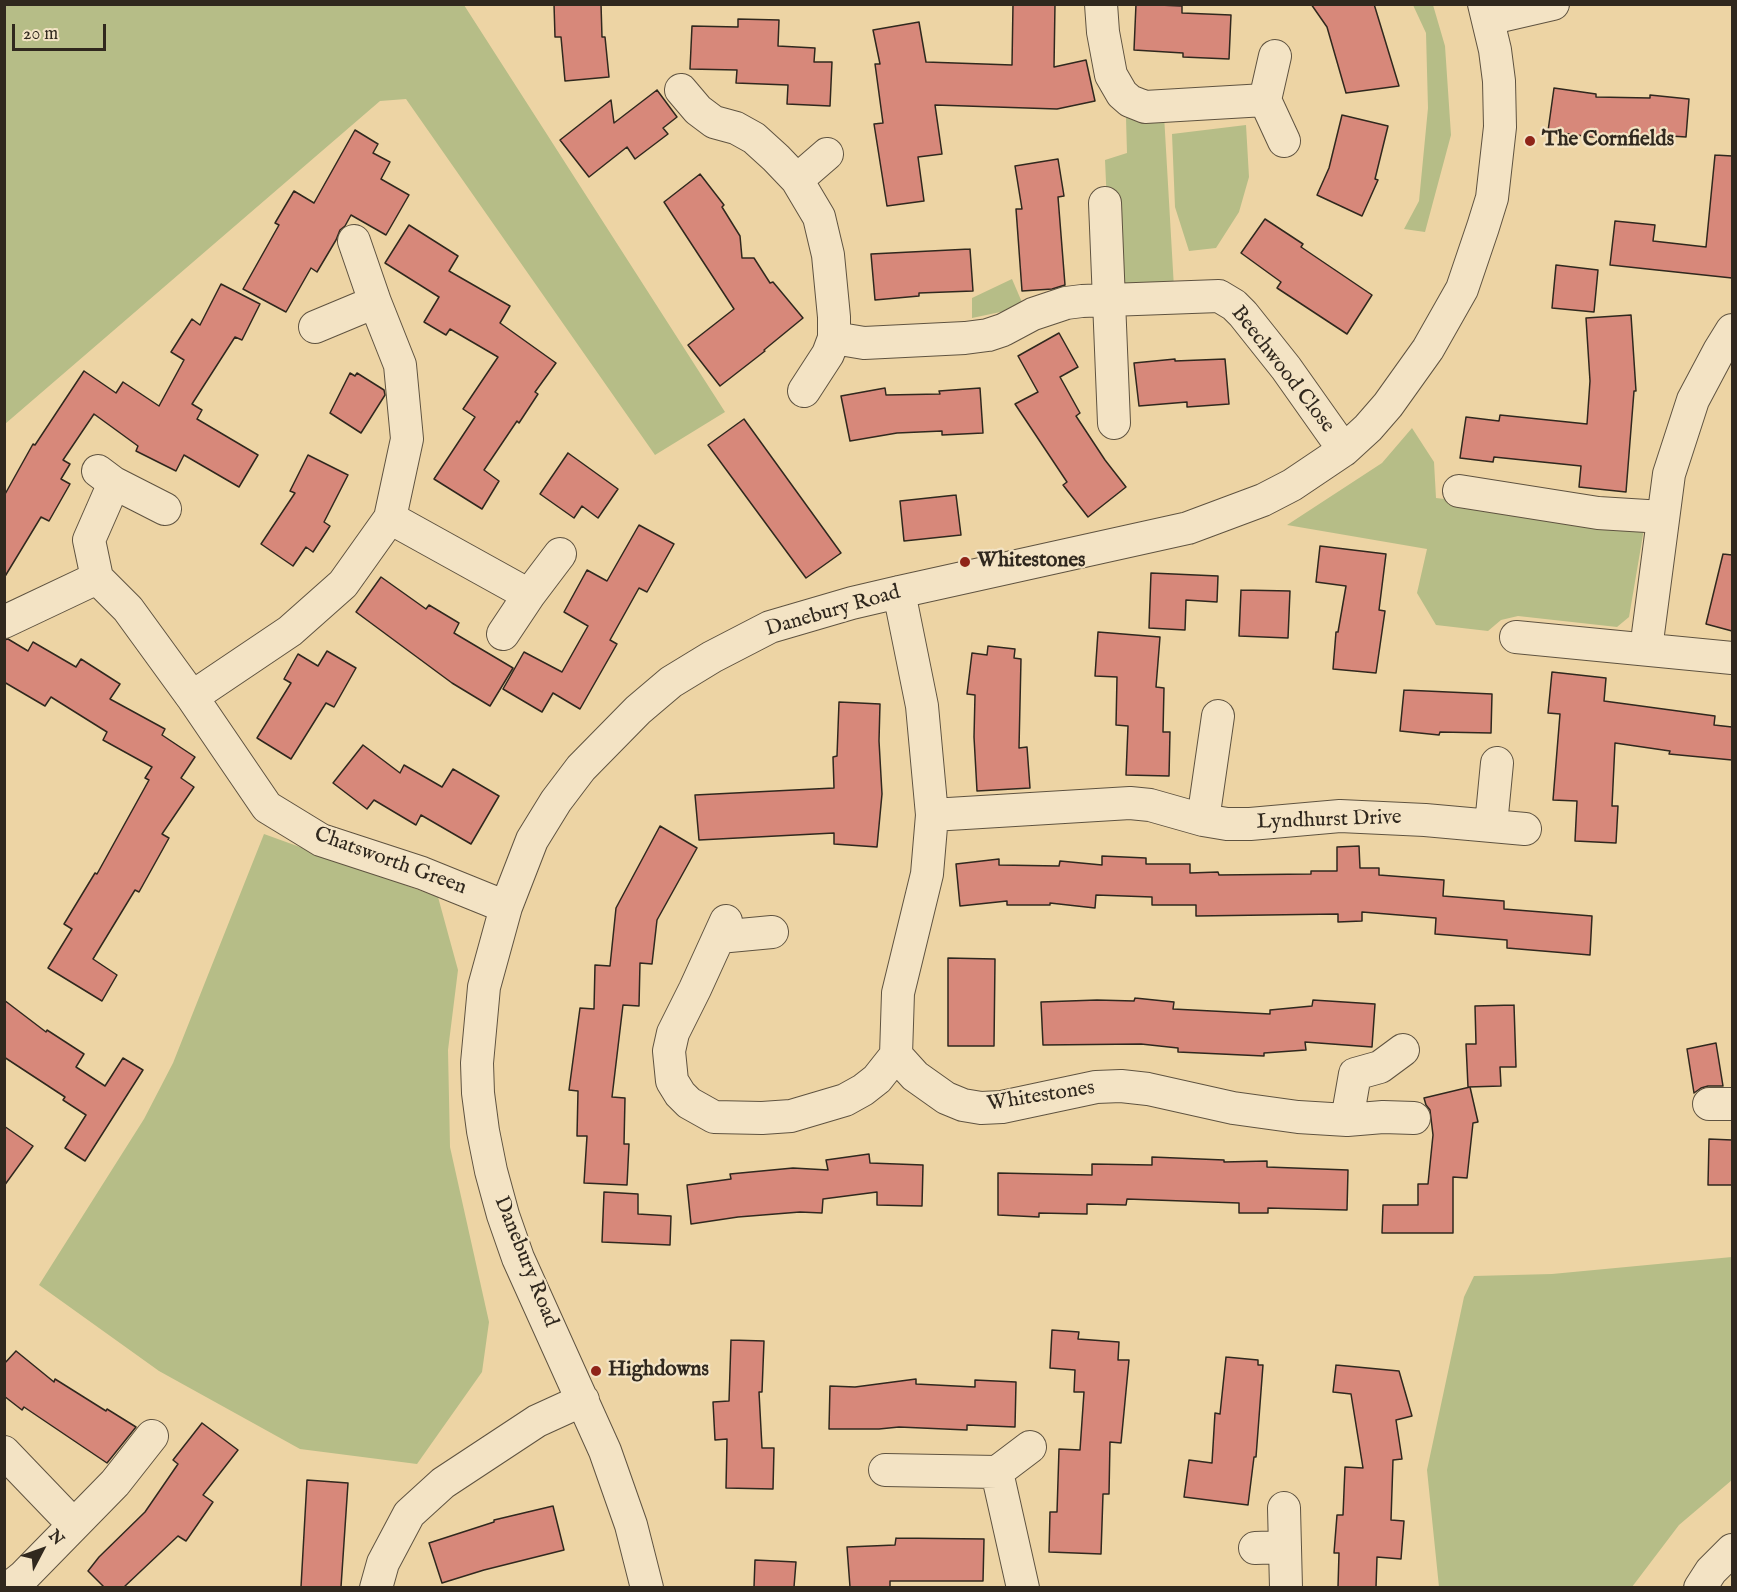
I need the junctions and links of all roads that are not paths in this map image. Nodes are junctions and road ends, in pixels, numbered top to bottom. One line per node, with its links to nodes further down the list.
1 (1101, 4): 6 (street)
2 (1553, 4): 3 (street)
3 (1486, 12): 19 (street, Danebury Road)
4 (1275, 56): 6 (street)
5 (681, 90): 9 (street)
6 (1265, 100): 7 (street)
7 (1284, 141)
8 (826, 154): 9 (street)
9 (797, 180): 16 (street)
10 (1105, 203): 12 (street)
11 (354, 241): 13 (street)
12 (1108, 300): 16 (street, Beechwood Close); 18 (street); 19 (street, Beechwood Close)
13 (375, 302): 14 (street); 23 (street)
14 (315, 327)
15 (1732, 330): 22 (street)
16 (834, 338): 17 (street)
17 (804, 391)
18 (1113, 423)
19 (1344, 450): 26 (street, Danebury Road)
20 (1460, 491): 22 (street)
21 (165, 508): 25 (street)
22 (1664, 517): 31 (street)
23 (390, 518): 27 (street); 33 (street)
24 (560, 554): 27 (street)
25 (96, 578): 28 (street); 33 (street, Chatsworth Green)
26 (899, 592): 36 (street); 40 (street, Danebury Road)
27 (529, 595): 29 (street)
28 (4, 622)
29 (502, 634)
30 (1516, 637): 31 (street)
31 (1646, 649): 32 (street)
32 (1732, 658)
33 (192, 698): 40 (street, Chatsworth Green)
34 (1218, 716): 37 (street)
35 (1497, 763): 38 (street)
36 (932, 815): 37 (street, Lyndhurst Drive); 43 (street)
37 (1203, 820): 38 (street, Lyndhurst Drive)
38 (1491, 825): 39 (street, Lyndhurst Drive)
39 (1525, 829)
40 (506, 907): 46 (street, Danebury Road)
41 (772, 933): 43 (street)
42 (1403, 1050): 45 (street)
43 (897, 1055): 45 (street, Whitestones)
44 (1414, 1119): 45 (street, Whitestones)
45 (1347, 1120)
46 (583, 1400): 56 (street); 57 (street, Danebury Road)
47 (152, 1436): 53 (street)
48 (1030, 1447): 51 (street)
49 (4, 1452): 53 (street)
50 (885, 1470): 51 (street)
51 (997, 1472): 58 (street)
52 (1284, 1508): 59 (street)
53 (74, 1525): 55 (street)
54 (1732, 1550): 60 (street)
55 (22, 1584)
56 (376, 1587)
57 (647, 1587)
58 (1023, 1587)
59 (1286, 1587)
60 (1700, 1587)

